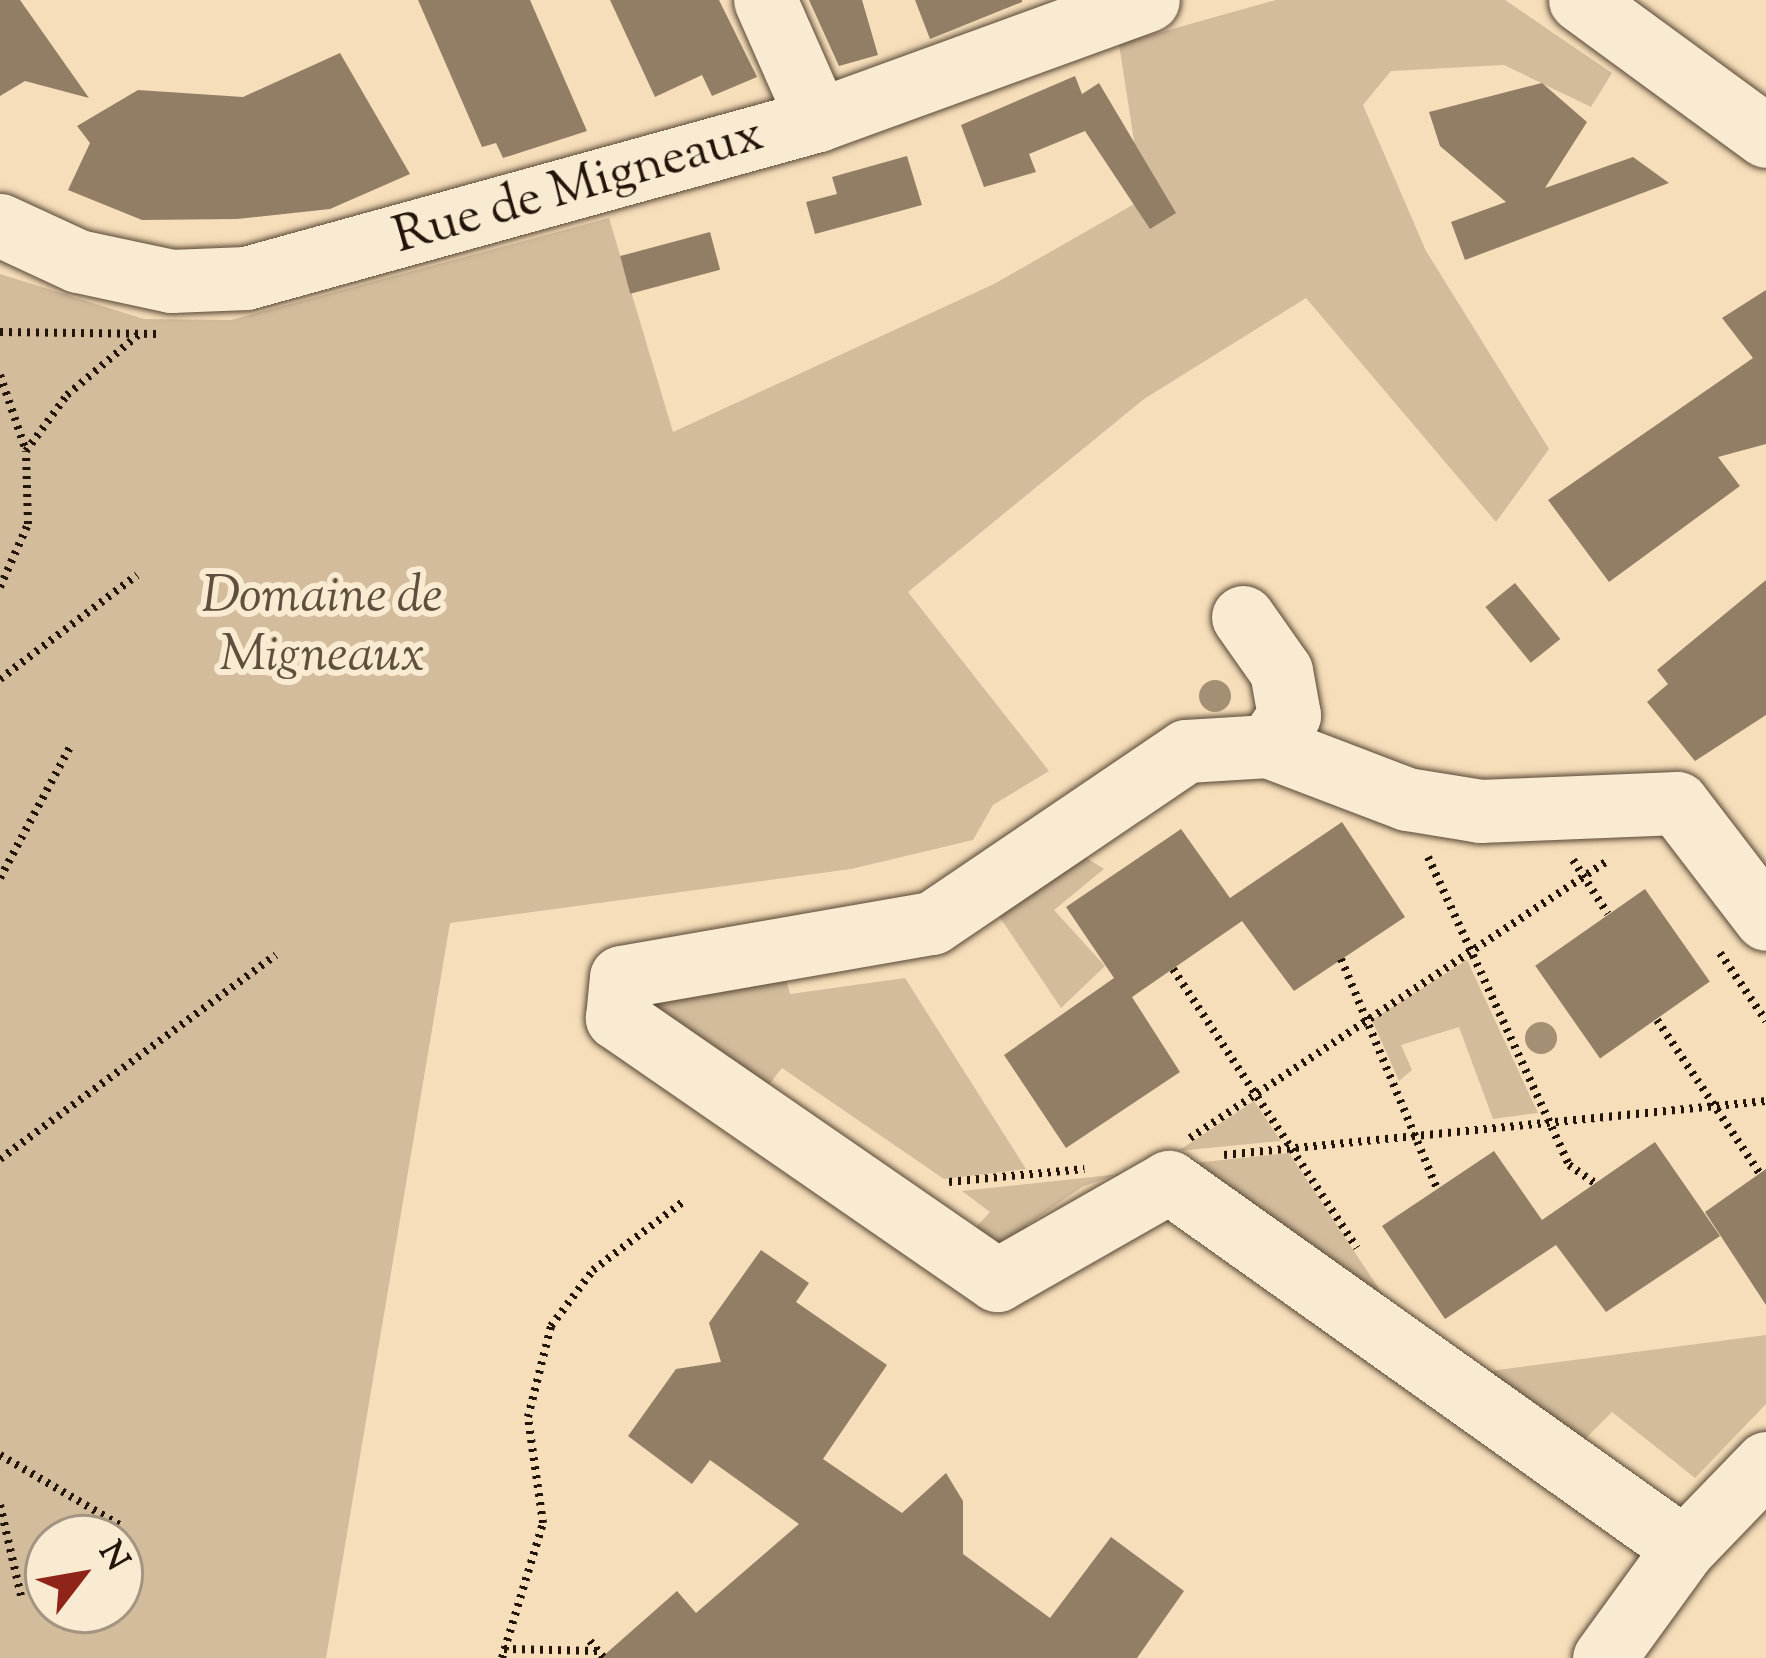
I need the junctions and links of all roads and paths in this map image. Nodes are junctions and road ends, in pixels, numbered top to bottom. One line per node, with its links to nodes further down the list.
1 (765, 0): 4 (street)
2 (1148, 0): 4 (street, Rue de Migneaux)
3 (1580, 0): 5 (street)
4 (818, 120): 6 (street, Rue de Migneaux)
5 (1764, 130)
6 (0, 225)
7 (0, 332): 9 (path)
8 (178, 333): 9 (path)
9 (138, 335): 11 (path)
10 (0, 375): 11 (path)
11 (26, 451): 13 (path)
12 (137, 575): 15 (path)
13 (0, 587)
14 (1243, 617): 17 (street)
15 (0, 679)
16 (71, 745): 20 (path)
17 (1268, 746): 18 (street); 48 (street)
18 (1400, 796): 19 (street); 22 (path)
19 (1683, 811): 21 (street); 22 (path)
20 (0, 878)
21 (1766, 919)
22 (1471, 951): 27 (path); 31 (path)
23 (276, 955): 36 (path)
24 (1341, 959): 27 (path)
25 (1173, 969): 28 (path)
26 (1657, 1020): 30 (path)
27 (1366, 1021): 28 (path); 32 (path)
28 (1256, 1094): 33 (path); 34 (path)
29 (1766, 1101): 30 (path)
30 (1715, 1106): 31 (path); 38 (path)
31 (1550, 1122): 32 (path); 40 (path)
32 (1414, 1136): 33 (path); 41 (path)
33 (1291, 1148): 35 (path); 43 (path)
34 (1170, 1150)
35 (1199, 1157)
36 (0, 1159)
37 (1108, 1166): 39 (path)
38 (1760, 1174)
39 (948, 1182)
40 (1595, 1183)
41 (1437, 1189)
42 (684, 1201): 51 (path)
43 (1364, 1260)
44 (0, 1455): 47 (path)
45 (1766, 1463): 48 (street)
46 (0, 1505): 49 (path)
47 (101, 1514)
48 (1684, 1549): 53 (street)
49 (21, 1596)
50 (590, 1641): 52 (path)
51 (503, 1654): 52 (path)
52 (601, 1654)
53 (1604, 1658)

